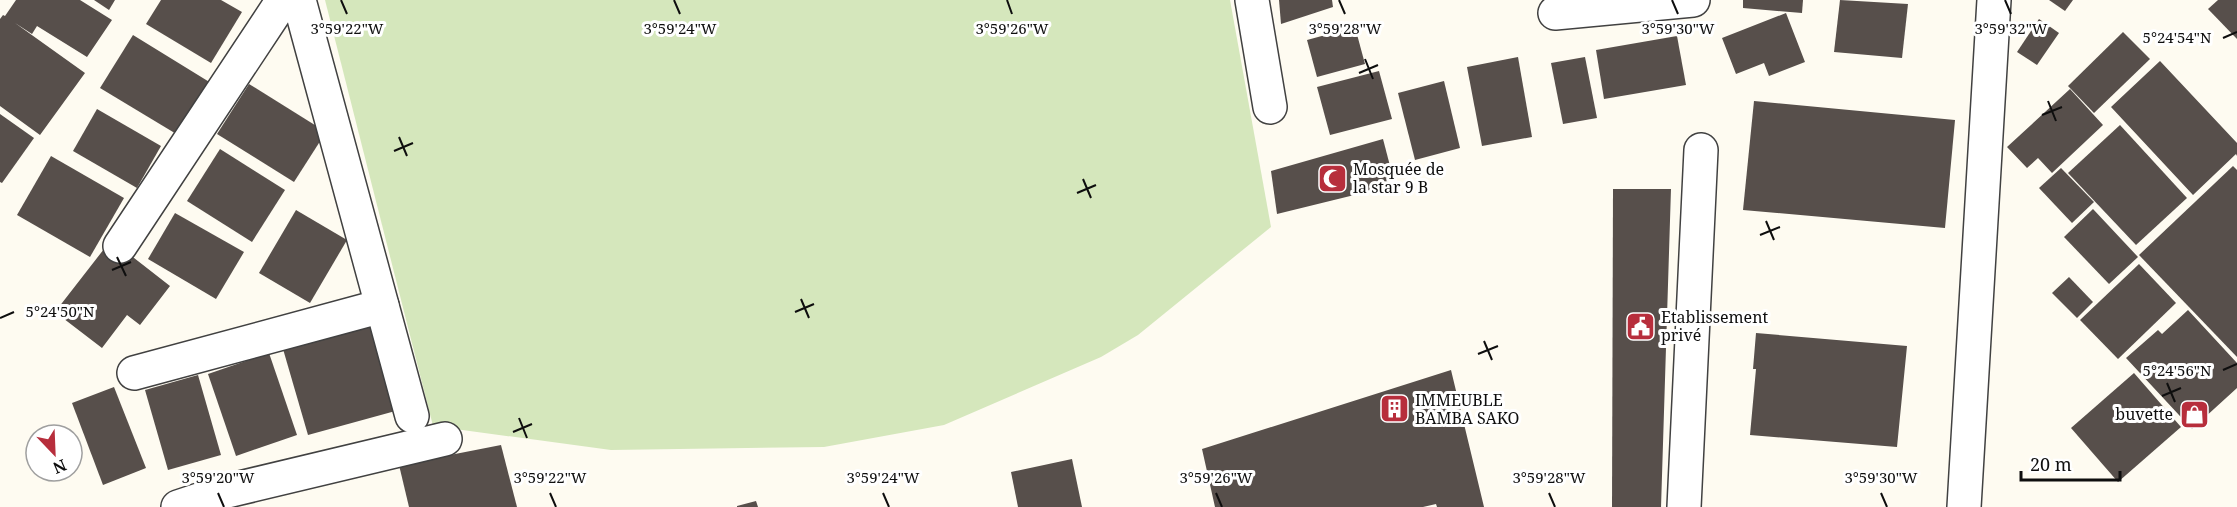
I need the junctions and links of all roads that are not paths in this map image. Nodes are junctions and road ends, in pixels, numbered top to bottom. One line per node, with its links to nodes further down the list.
1 (283, 0): 9 (street)
2 (299, 0): 10 (street)
3 (1252, 0): 7 (street)
4 (1694, 0): 6 (street)
5 (1994, 0): 16 (street)
6 (1555, 13)
7 (1270, 107)
8 (1701, 150): 15 (street)
9 (120, 246)
10 (382, 306): 11 (street); 12 (street)
11 (135, 373)
12 (412, 416)
13 (445, 439): 14 (street)
14 (178, 507)
15 (1684, 507)
16 (1964, 507)

